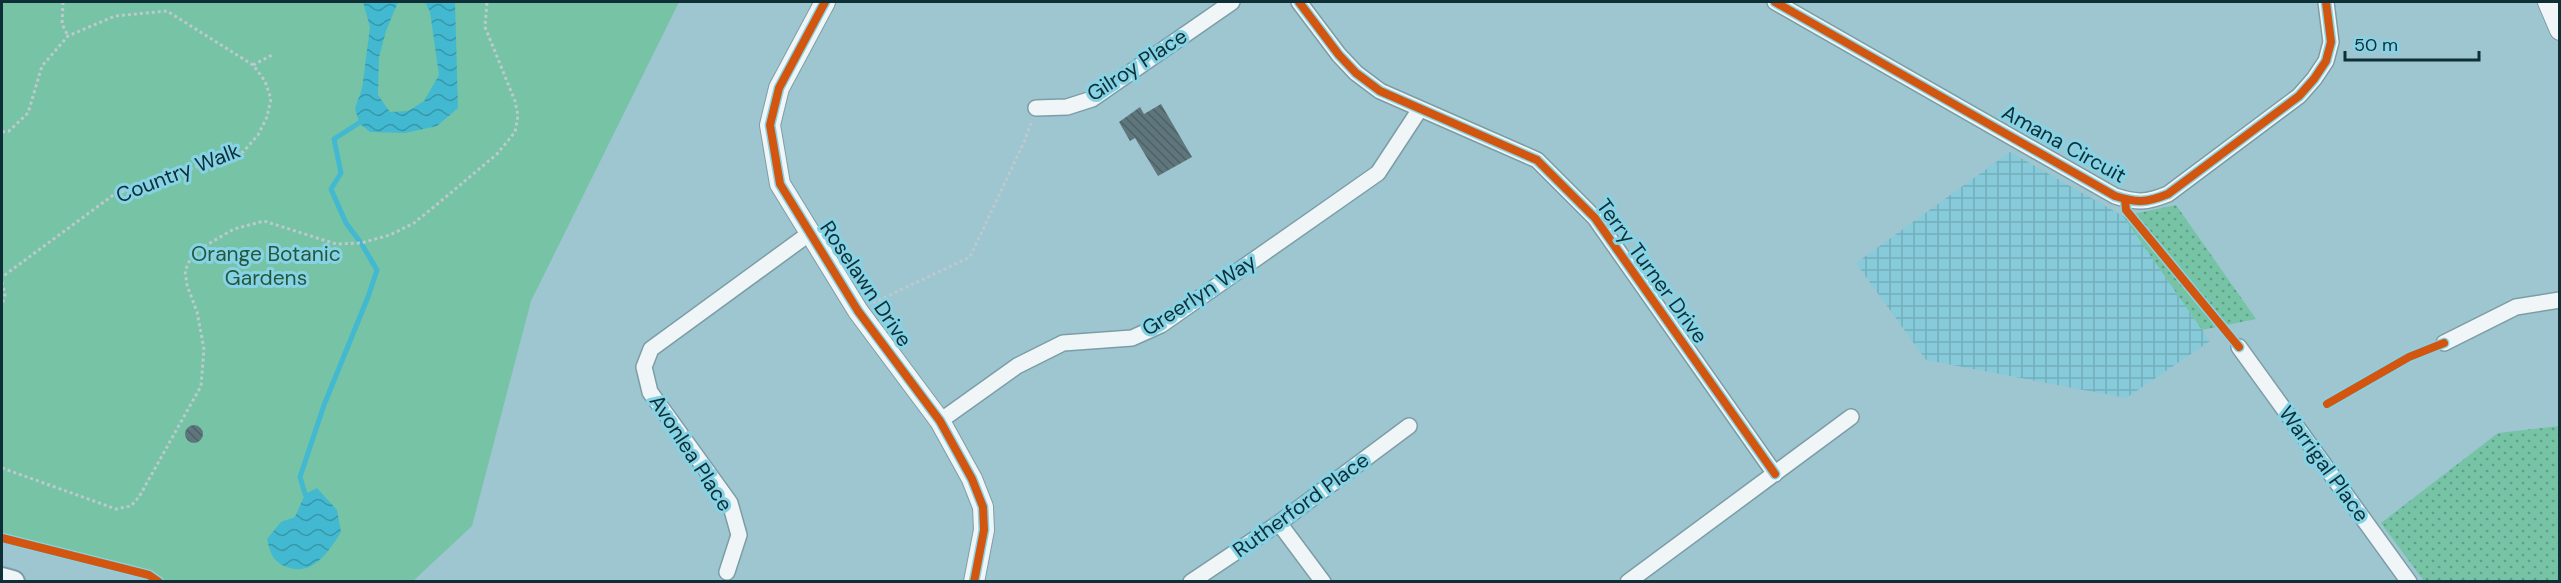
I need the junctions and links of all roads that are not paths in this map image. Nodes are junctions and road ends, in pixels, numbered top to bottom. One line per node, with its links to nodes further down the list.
1 (825, 2): 10 (street, Roselawn Drive)
2 (1232, 2): 8 (street, Gilroy Place)
3 (1299, 2): 9 (street, Terry Turner Drive)
4 (1775, 2): 5 (street, Amana Circuit)
5 (2326, 2)
6 (2548, 2): 7 (street)
7 (2559, 30)
8 (1036, 108)
9 (1420, 109): 15 (street, Greerlyn Way); 17 (street, Terry Turner Drive)
10 (810, 233): 15 (street, Roselawn Drive); 19 (street, Avonlea Place)
11 (2559, 300): 12 (street)
12 (2444, 343)
13 (2239, 347): 26 (street, Warrigal Place)
14 (1851, 417): 17 (street)
15 (940, 421): 22 (street, Roselawn Drive)
16 (1409, 426): 18 (street, Rutherford Place)
17 (1775, 474): 25 (street)
18 (1279, 523): 23 (street, Rutherford Place); 24 (street)
19 (727, 572)
20 (2, 579): 21 (main road)
21 (14, 582)
22 (974, 582)
23 (1191, 582)
24 (1323, 582)
25 (1628, 582)
26 (2409, 582)

